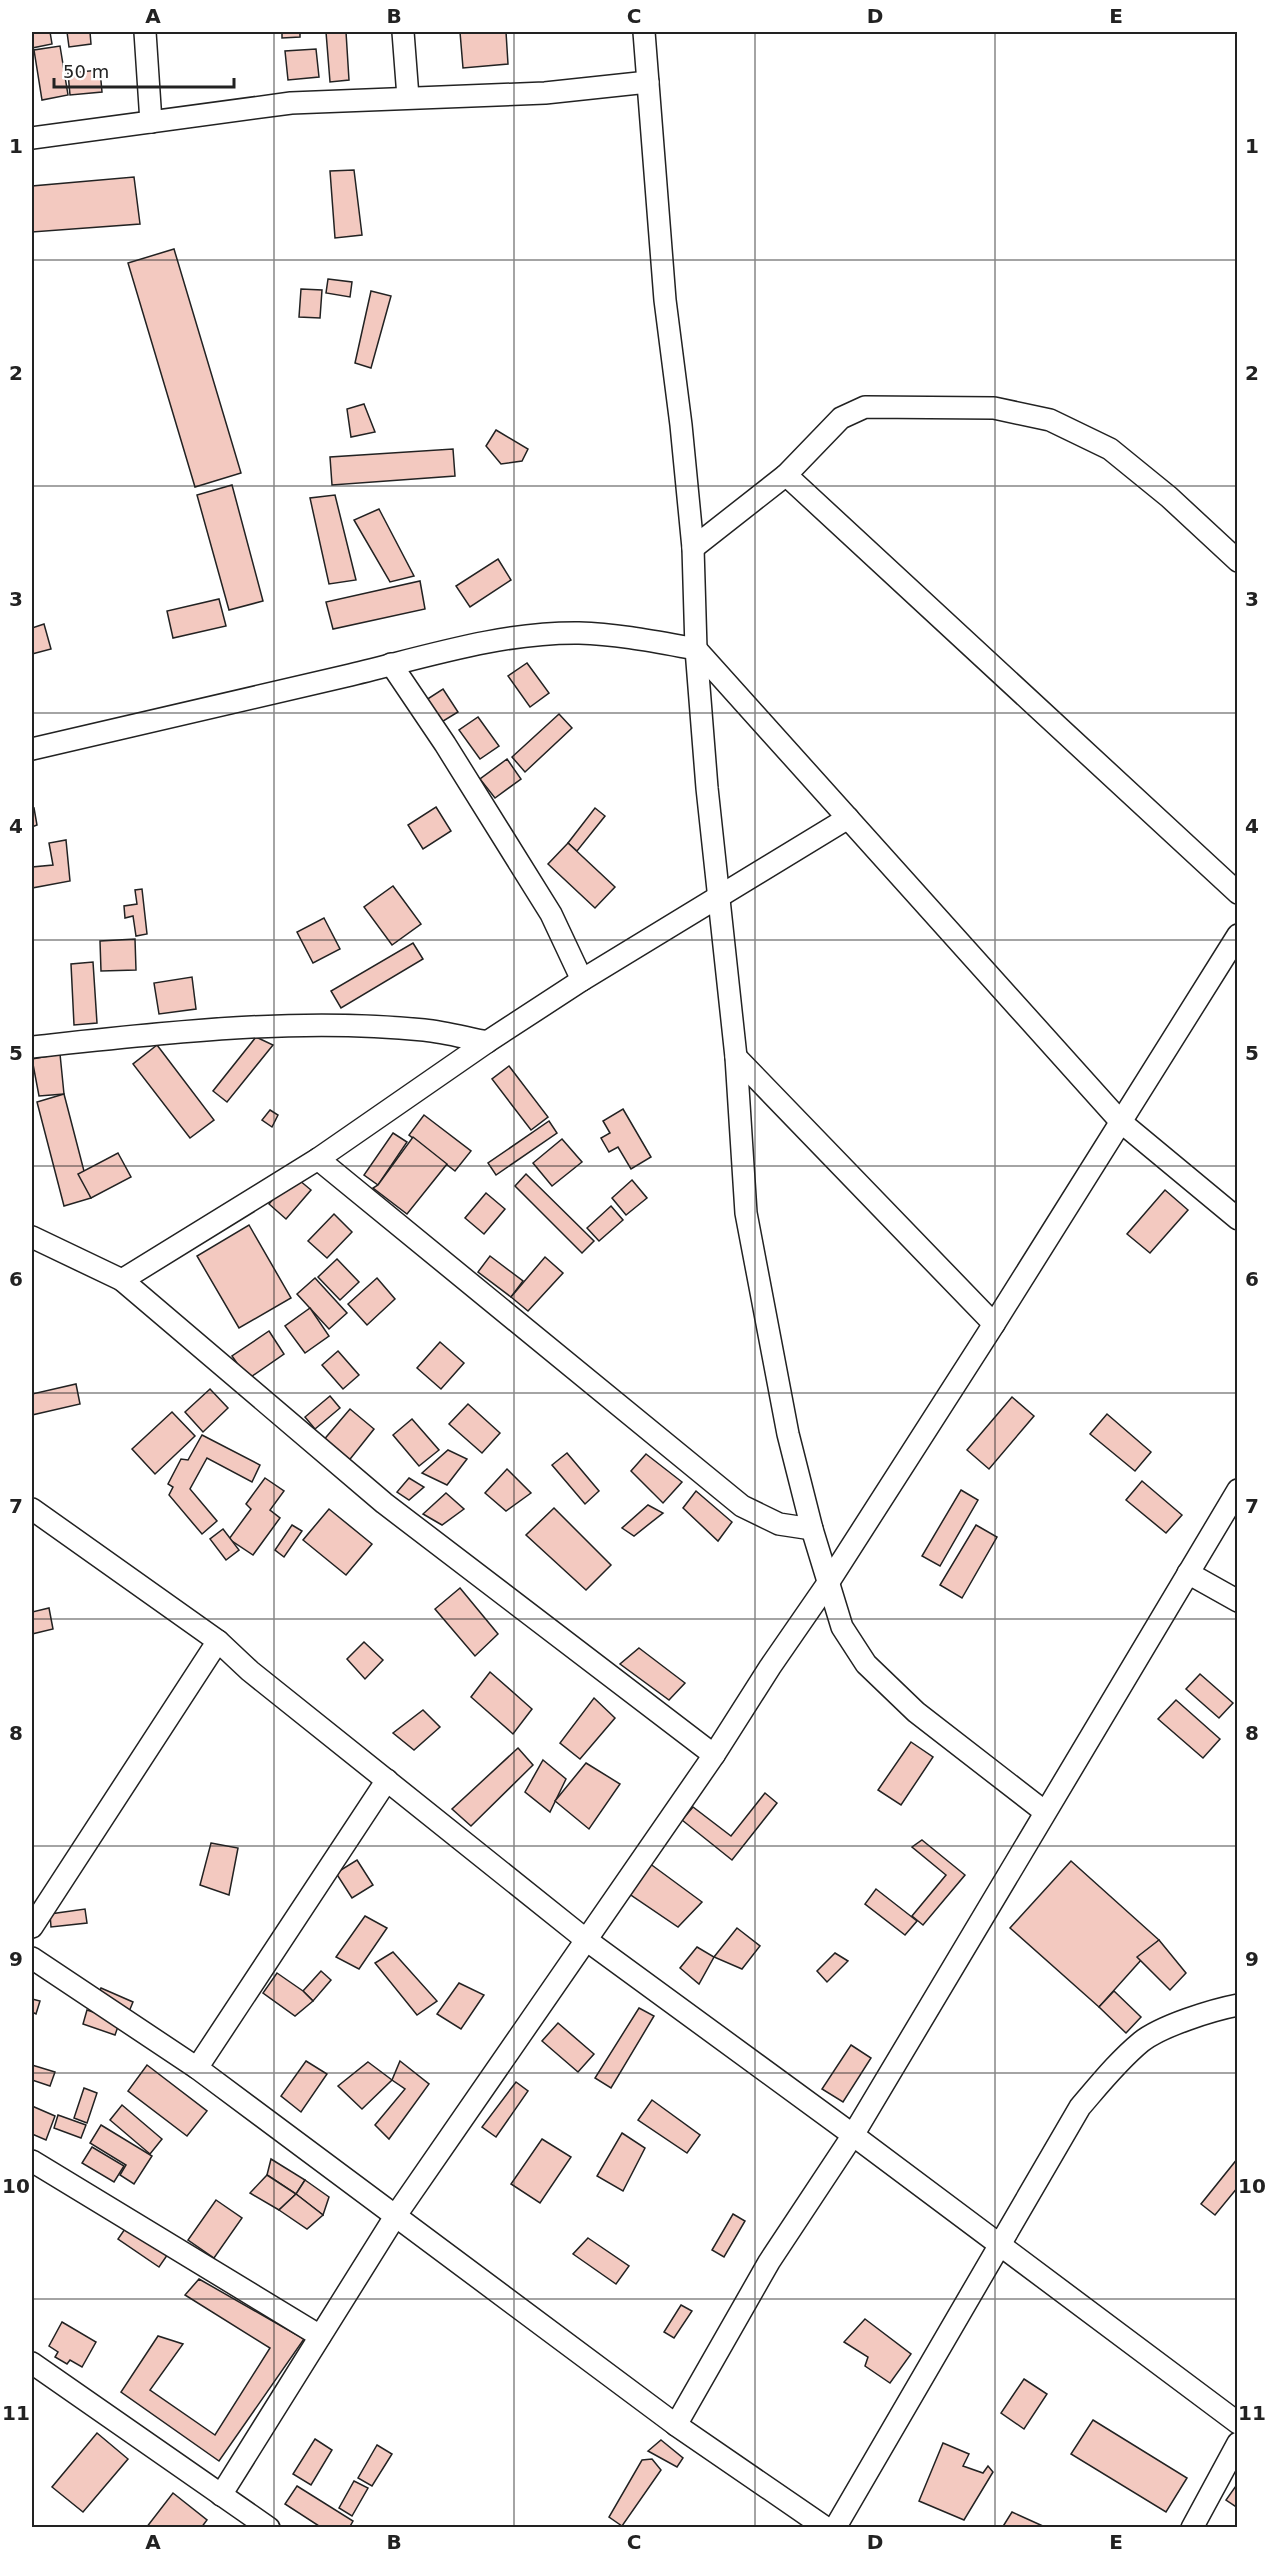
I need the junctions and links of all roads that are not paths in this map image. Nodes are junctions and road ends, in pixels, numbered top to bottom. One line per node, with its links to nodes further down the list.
1 (145, 32): 6 (street)
2 (403, 32): 5 (street)
3 (644, 32): 4 (street)
4 (648, 82): 5 (street); 9 (street)
5 (408, 97): 6 (street)
6 (151, 122): 7 (street)
7 (32, 138)
8 (786, 475): 9 (street); 10 (street); 16 (street)
9 (693, 548): 11 (street)
10 (1238, 561)
11 (696, 649): 12 (street); 14 (street); 15 (street)
12 (391, 664): 13 (street); 18 (street)
13 (32, 749)
14 (848, 818): 15 (street); 22 (street)
15 (719, 894): 18 (street); 21 (street)
16 (1238, 894)
17 (1238, 935): 22 (street)
18 (582, 980): 19 (street)
19 (487, 1042): 20 (street); 23 (street)
20 (32, 1047)
21 (736, 1057): 27 (street); 30 (street)
22 (1121, 1122): 24 (street); 27 (street)
23 (318, 1160): 26 (street); 30 (street)
24 (1238, 1219)
25 (32, 1237): 26 (street)
26 (122, 1281): 35 (street)
27 (994, 1324): 32 (street)
28 (1238, 1490): 31 (street)
29 (32, 1509): 34 (street)
30 (812, 1529): 32 (street)
31 (1188, 1573): 33 (street); 37 (street)
32 (828, 1583): 35 (street); 37 (street)
33 (1238, 1601)
34 (218, 1641): 36 (street); 38 (street)
35 (714, 1755): 39 (street)
36 (387, 1780): 39 (street); 42 (street)
37 (1046, 1812): 43 (street)
38 (32, 1927)
39 (585, 1939): 43 (street); 45 (street)
40 (32, 1958): 42 (street)
41 (1238, 2005): 46 (street)
42 (197, 2068): 45 (street)
43 (853, 2135): 46 (street); 50 (street)
44 (32, 2161): 47 (street)
45 (396, 2215): 47 (street); 50 (street)
46 (1000, 2245): 49 (street); 55 (street)
47 (320, 2336): 52 (street)
48 (32, 2363): 52 (street)
49 (1238, 2423)
50 (676, 2425): 54 (street)
51 (1238, 2443): 56 (street)
52 (221, 2495): 53 (street)
53 (269, 2528)
54 (826, 2528)
55 (835, 2528)
56 (1192, 2528)

